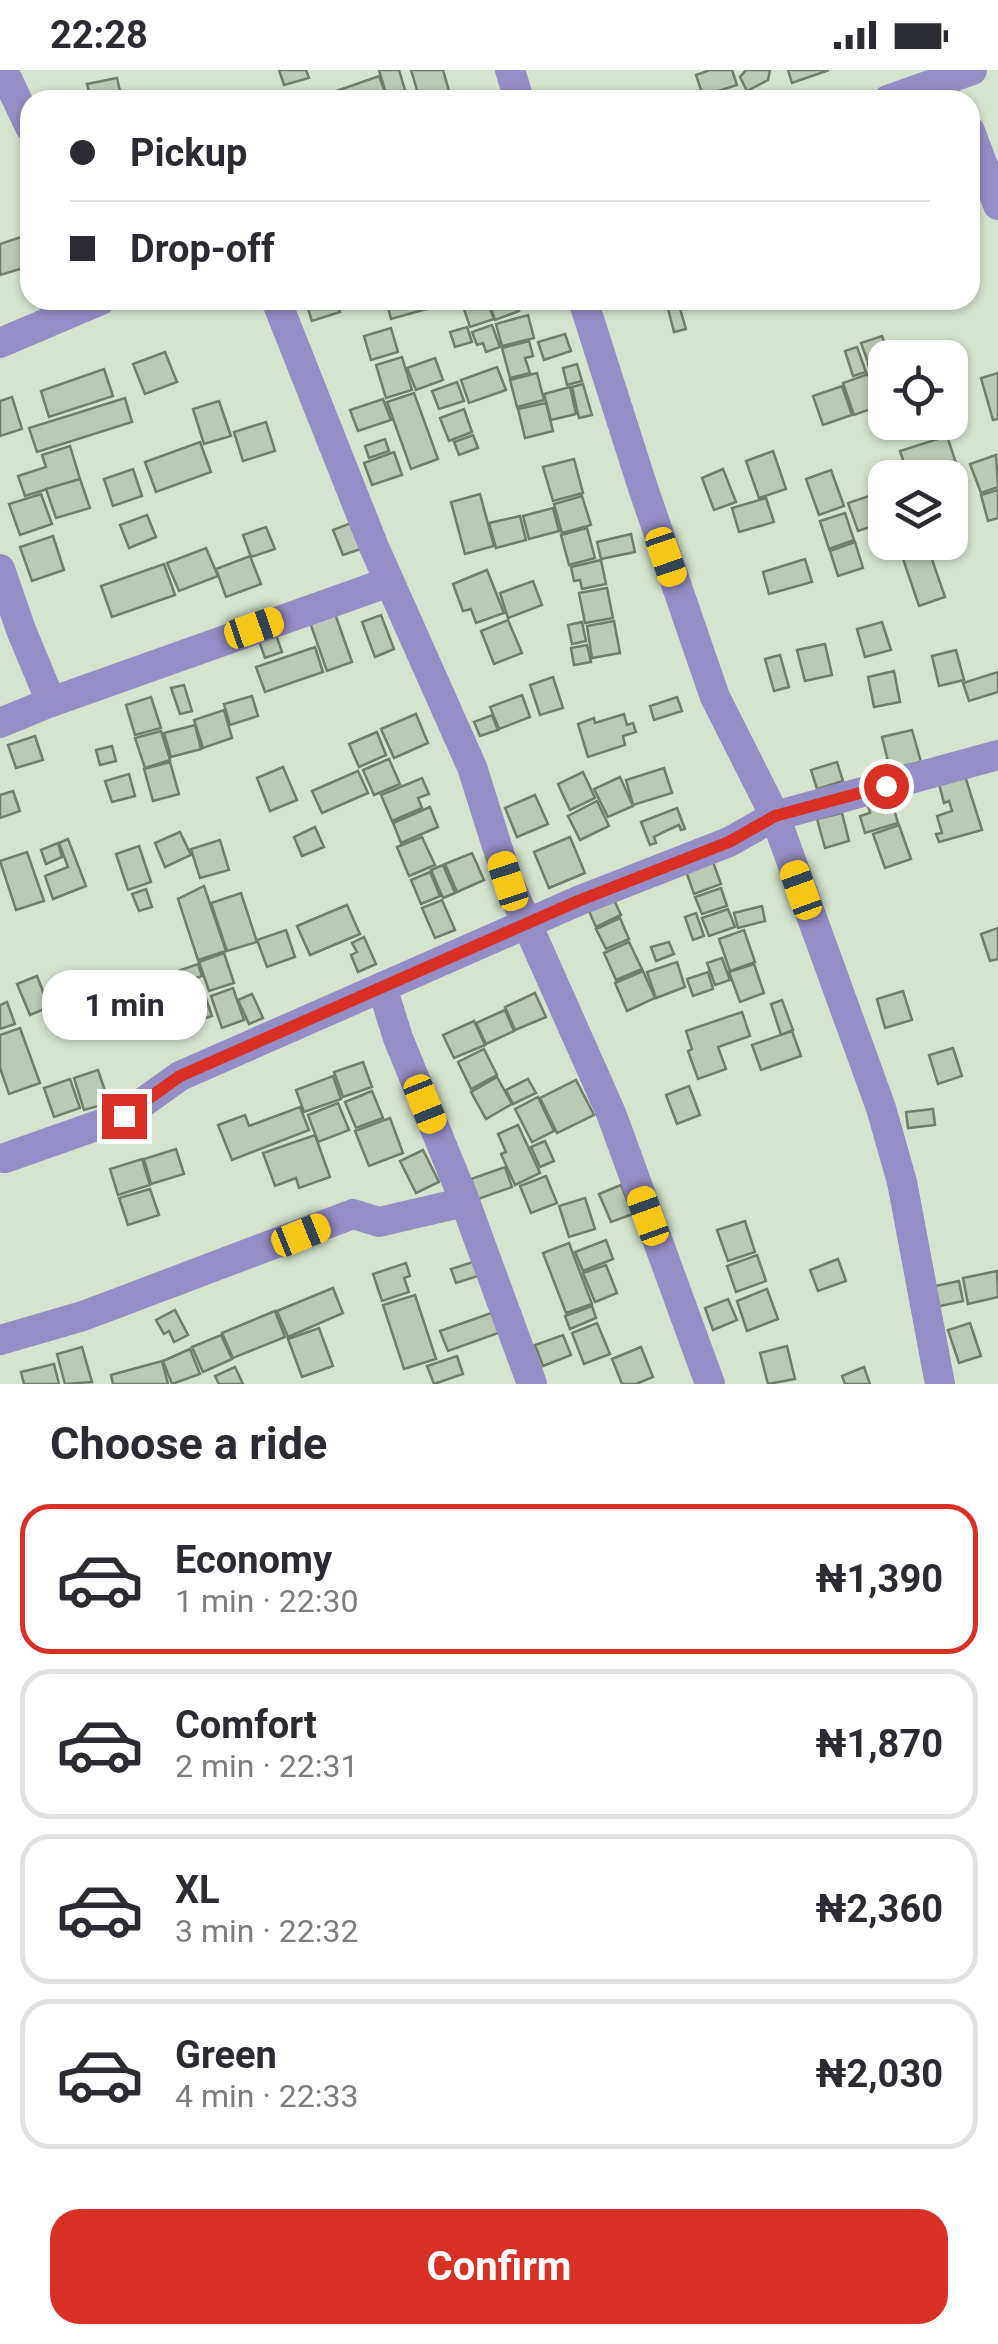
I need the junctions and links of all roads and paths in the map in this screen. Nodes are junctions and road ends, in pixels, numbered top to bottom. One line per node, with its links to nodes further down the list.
1 (3, 70): 4 (street)
2 (953, 80): 3 (street)
3 (920, 90)
4 (20, 106)
5 (980, 157): 6 (street)
6 (998, 205)
7 (78, 310): 10 (street)
8 (280, 310): 12 (street)
9 (586, 310): 16 (street)
10 (0, 343)
11 (0, 569): 13 (street)
12 (389, 582): 13 (street); 17 (street)
13 (51, 702): 14 (street)
14 (0, 723)
15 (998, 755): 16 (street)
16 (775, 816): 17 (street); 24 (street)
17 (529, 922): 18 (street); 23 (street)
18 (382, 988): 19 (street); 20 (street)
19 (5, 1158)
20 (465, 1202): 21 (street); 22 (street)
21 (0, 1340)
22 (532, 1384)
23 (710, 1384)
24 (940, 1384)

